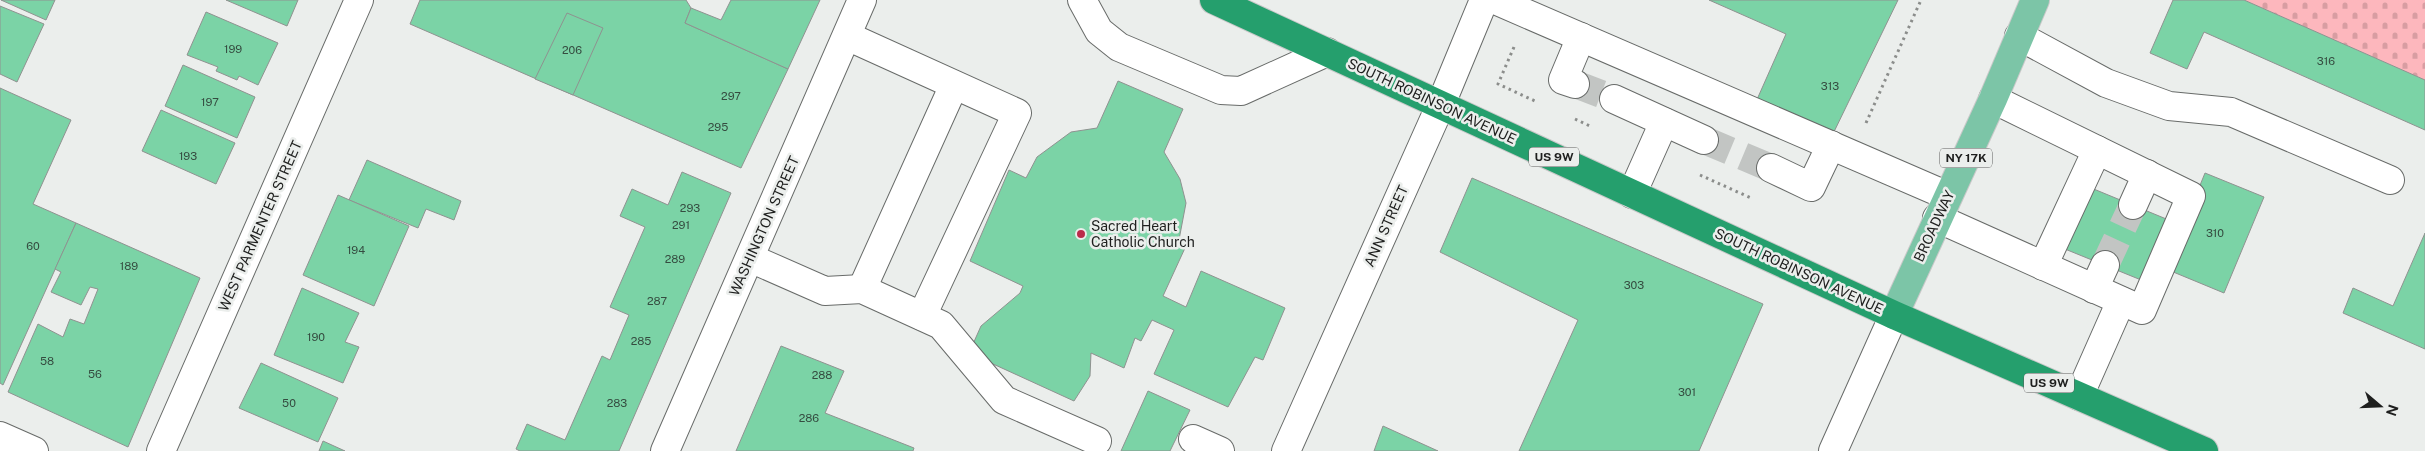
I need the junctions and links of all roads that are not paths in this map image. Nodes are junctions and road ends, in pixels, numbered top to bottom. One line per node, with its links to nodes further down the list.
1 (360, 0): 38 (street, WEST PARMENTER STREET)
2 (862, 0): 8 (street, WASHINGTON STREET)
3 (1082, 0): 11 (street)
4 (1214, 0): 11 (highway, SOUTH ROBINSON AVENUE / US 9W)
5 (1484, 0): 16 (street, ANN STREET)
6 (1495, 0): 10 (street)
7 (2035, 0): 9 (main road, BROADWAY / NY 17K)
8 (847, 36): 13 (street); 27 (street, WASHINGTON STREET)
9 (2019, 36): 15 (main road, BROADWAY / NY 17K); 23 (street)
10 (1582, 37): 12 (street); 19 (street)
11 (1327, 52): 16 (highway, SOUTH ROBINSON AVENUE / US 9W)
12 (1575, 84)
13 (954, 85): 29 (street); 32 (street)
14 (1614, 99): 17 (street)
15 (1993, 99): 20 (street); 26 (main road, BROADWAY / NY 17K)
16 (1441, 104): 24 (highway, SOUTH ROBINSON AVENUE / US 9W); 41 (street, ANN STREET)
17 (1664, 122): 18 (street); 24 (street)
18 (1704, 140)
19 (1831, 145): 21 (street); 26 (street)
20 (2097, 150): 22 (street); 28 (street)
21 (1771, 168)
22 (2147, 174): 25 (street); 30 (street)
23 (2390, 180)
24 (1632, 194): 31 (highway, SOUTH ROBINSON AVENUE / US 9W)
25 (2134, 205)
26 (1943, 207): 28 (street); 31 (main road, BROADWAY / NY 17K)
27 (750, 258): 29 (street); 39 (street, WASHINGTON STREET)
28 (2043, 266): 30 (street)
29 (862, 290): 32 (street)
30 (2122, 300): 33 (street)
31 (1894, 315): 33 (highway, US 9W); 42 (street, BROADWAY)
32 (922, 316): 36 (street)
33 (2079, 396): 43 (highway, US 9W)
34 (0, 436): 37 (street)
35 (1193, 439): 40 (street)
36 (1097, 441)
37 (34, 451)
38 (161, 451)
39 (665, 451)
40 (1220, 451)
41 (1286, 451)
42 (1833, 451)
43 (2204, 451)

